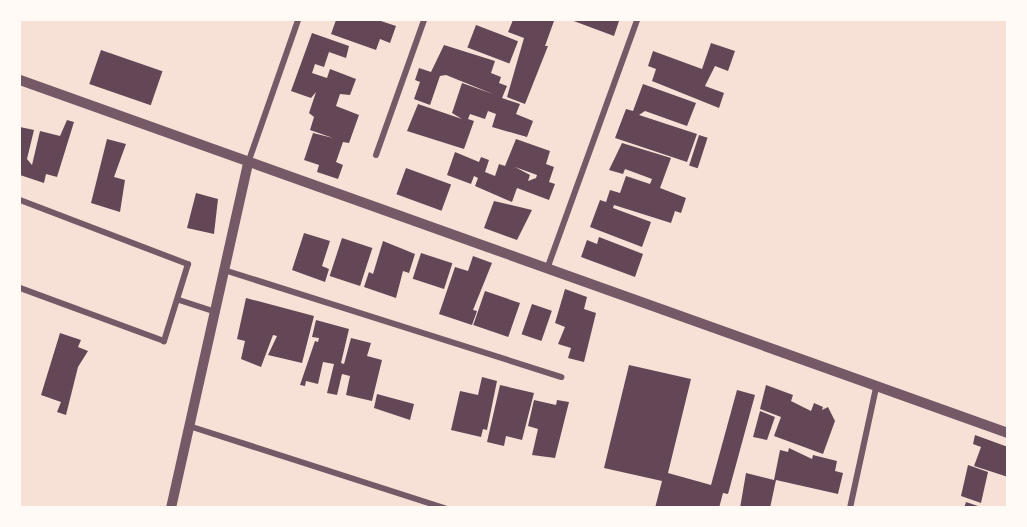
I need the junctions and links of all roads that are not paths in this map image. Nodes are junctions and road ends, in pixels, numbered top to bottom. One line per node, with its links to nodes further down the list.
1 (298, 20): 6 (street)
2 (424, 20): 5 (street)
3 (637, 20): 8 (street)
4 (20, 80): 6 (street)
5 (376, 155)
6 (248, 164): 8 (street); 9 (street)
7 (20, 200): 11 (street)
8 (548, 268): 14 (street)
9 (224, 270): 12 (street); 13 (street)
10 (20, 288): 11 (street)
11 (179, 300): 12 (street)
12 (215, 312): 15 (street)
13 (561, 377)
14 (876, 388): 16 (street); 19 (street)
15 (189, 426): 17 (street); 18 (street)
16 (1008, 433)
17 (171, 507)
18 (445, 507)
19 (850, 507)

